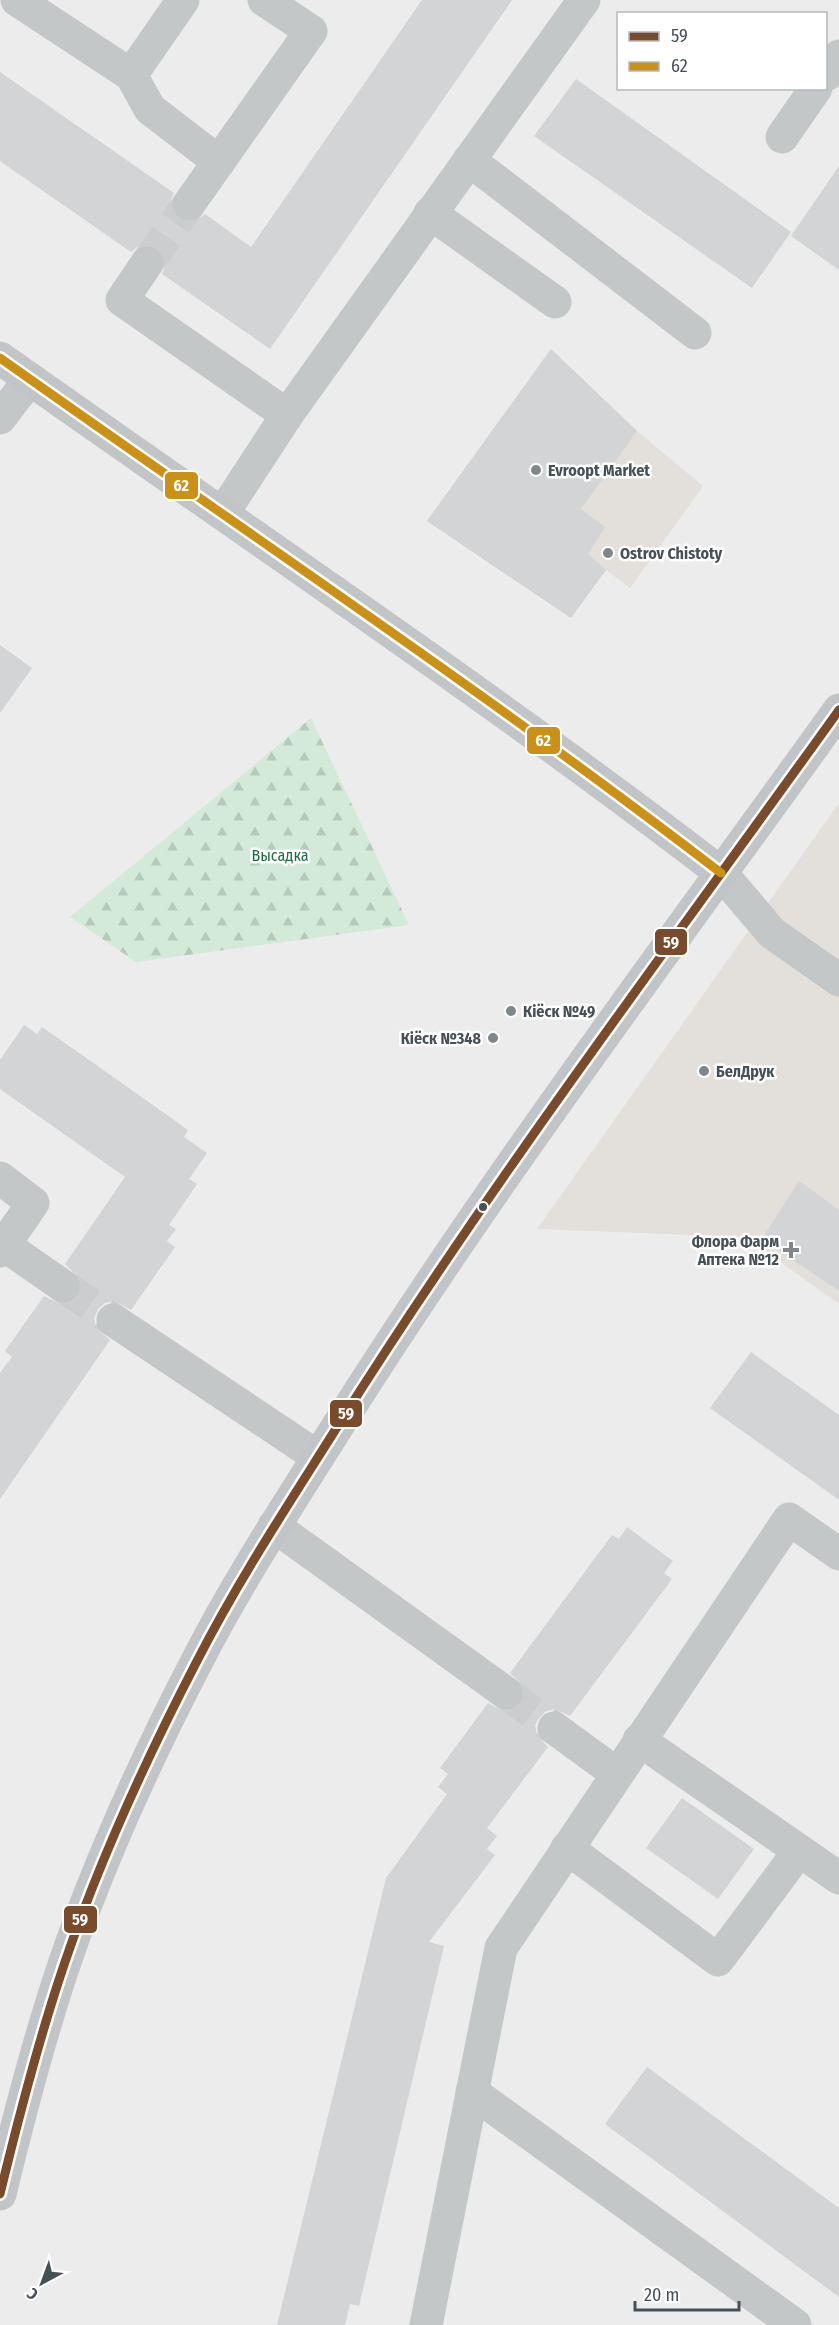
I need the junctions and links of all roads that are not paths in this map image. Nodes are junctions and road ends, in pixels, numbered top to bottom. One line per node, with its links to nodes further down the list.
1 (17, 0): 7 (lane)
2 (183, 0): 7 (lane)
3 (264, 0): 11 (lane)
4 (584, 0): 10 (lane)
5 (839, 56): 6 (lane)
6 (827, 72)
7 (131, 75): 11 (lane)
8 (815, 90): 9 (lane)
9 (782, 136)
10 (469, 160): 13 (lane); 16 (lane)
11 (219, 162): 12 (lane)
12 (189, 204)
13 (430, 213): 15 (lane); 19 (lane)
14 (147, 263): 19 (lane)
15 (555, 302)
16 (695, 333)
17 (0, 358): 18 (main road)
18 (30, 379): 20 (lane); 21 (main road)
19 (287, 415): 21 (lane)
20 (0, 418)
21 (223, 513): 23 (main road)
22 (839, 710): 23 (main road)
23 (721, 873): 24 (lane); 29 (main road)
24 (839, 980)
25 (0, 1178): 26 (lane)
26 (2, 1248): 27 (lane)
27 (63, 1286)
28 (113, 1320): 29 (lane)
29 (318, 1457): 30 (main road)
30 (274, 1526): 32 (lane); 40 (main road)
31 (839, 1554): 34 (lane)
32 (506, 1693)
33 (554, 1728): 35 (lane)
34 (639, 1740): 35 (lane); 37 (lane)
35 (616, 1773): 36 (lane)
36 (567, 1848): 37 (lane); 39 (lane)
37 (800, 1851): 38 (lane)
38 (839, 1878)
39 (472, 2092): 41 (lane); 42 (lane)
40 (0, 2194)
41 (426, 2325)
42 (795, 2325)

